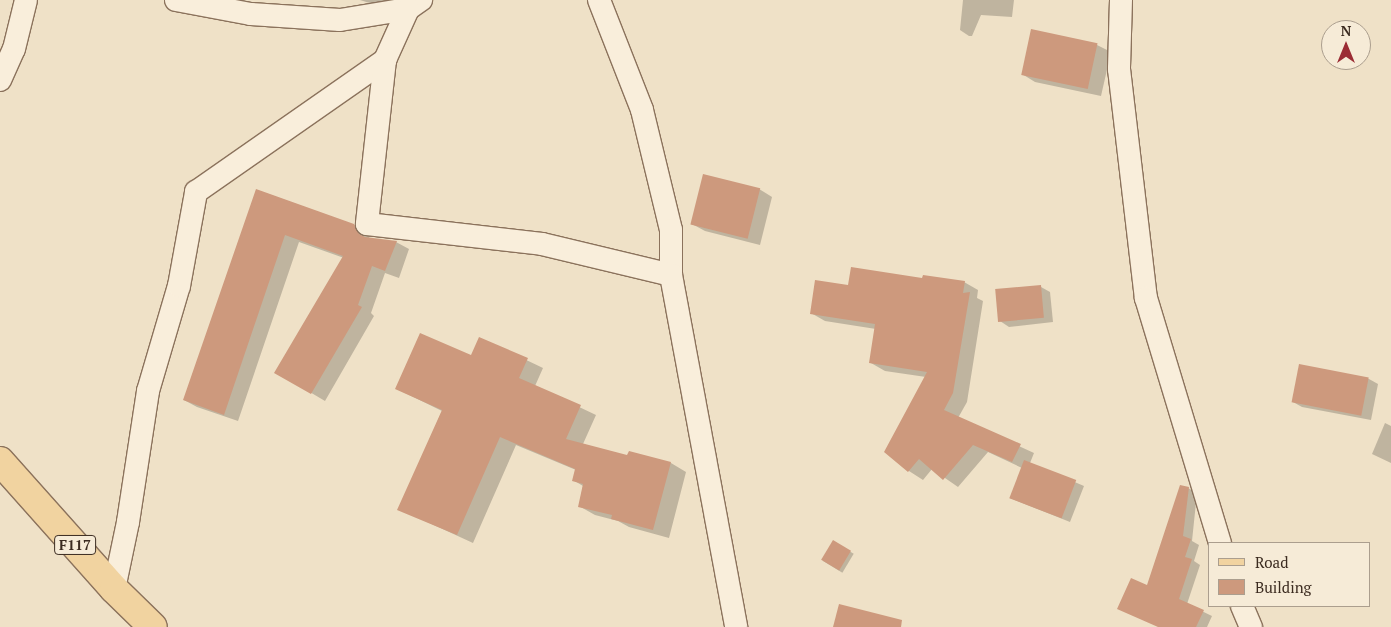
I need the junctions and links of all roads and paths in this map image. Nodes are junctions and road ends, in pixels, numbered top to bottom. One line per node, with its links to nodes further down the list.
1 (26, 0): 7 (street)
2 (43, 0): 7 (street)
3 (176, 0): 6 (street)
4 (599, 0): 10 (street)
5 (1121, 0): 12 (street)
6 (415, 4): 8 (street)
7 (21, 23): 9 (street)
8 (385, 60): 10 (street); 13 (street)
9 (0, 80)
10 (671, 275): 16 (street)
11 (0, 461): 13 (main road, F117)
12 (1220, 542)
13 (114, 589): 15 (main road, F117)
14 (1242, 607): 17 (street)
15 (153, 627)
16 (736, 627)
17 (1251, 627)

